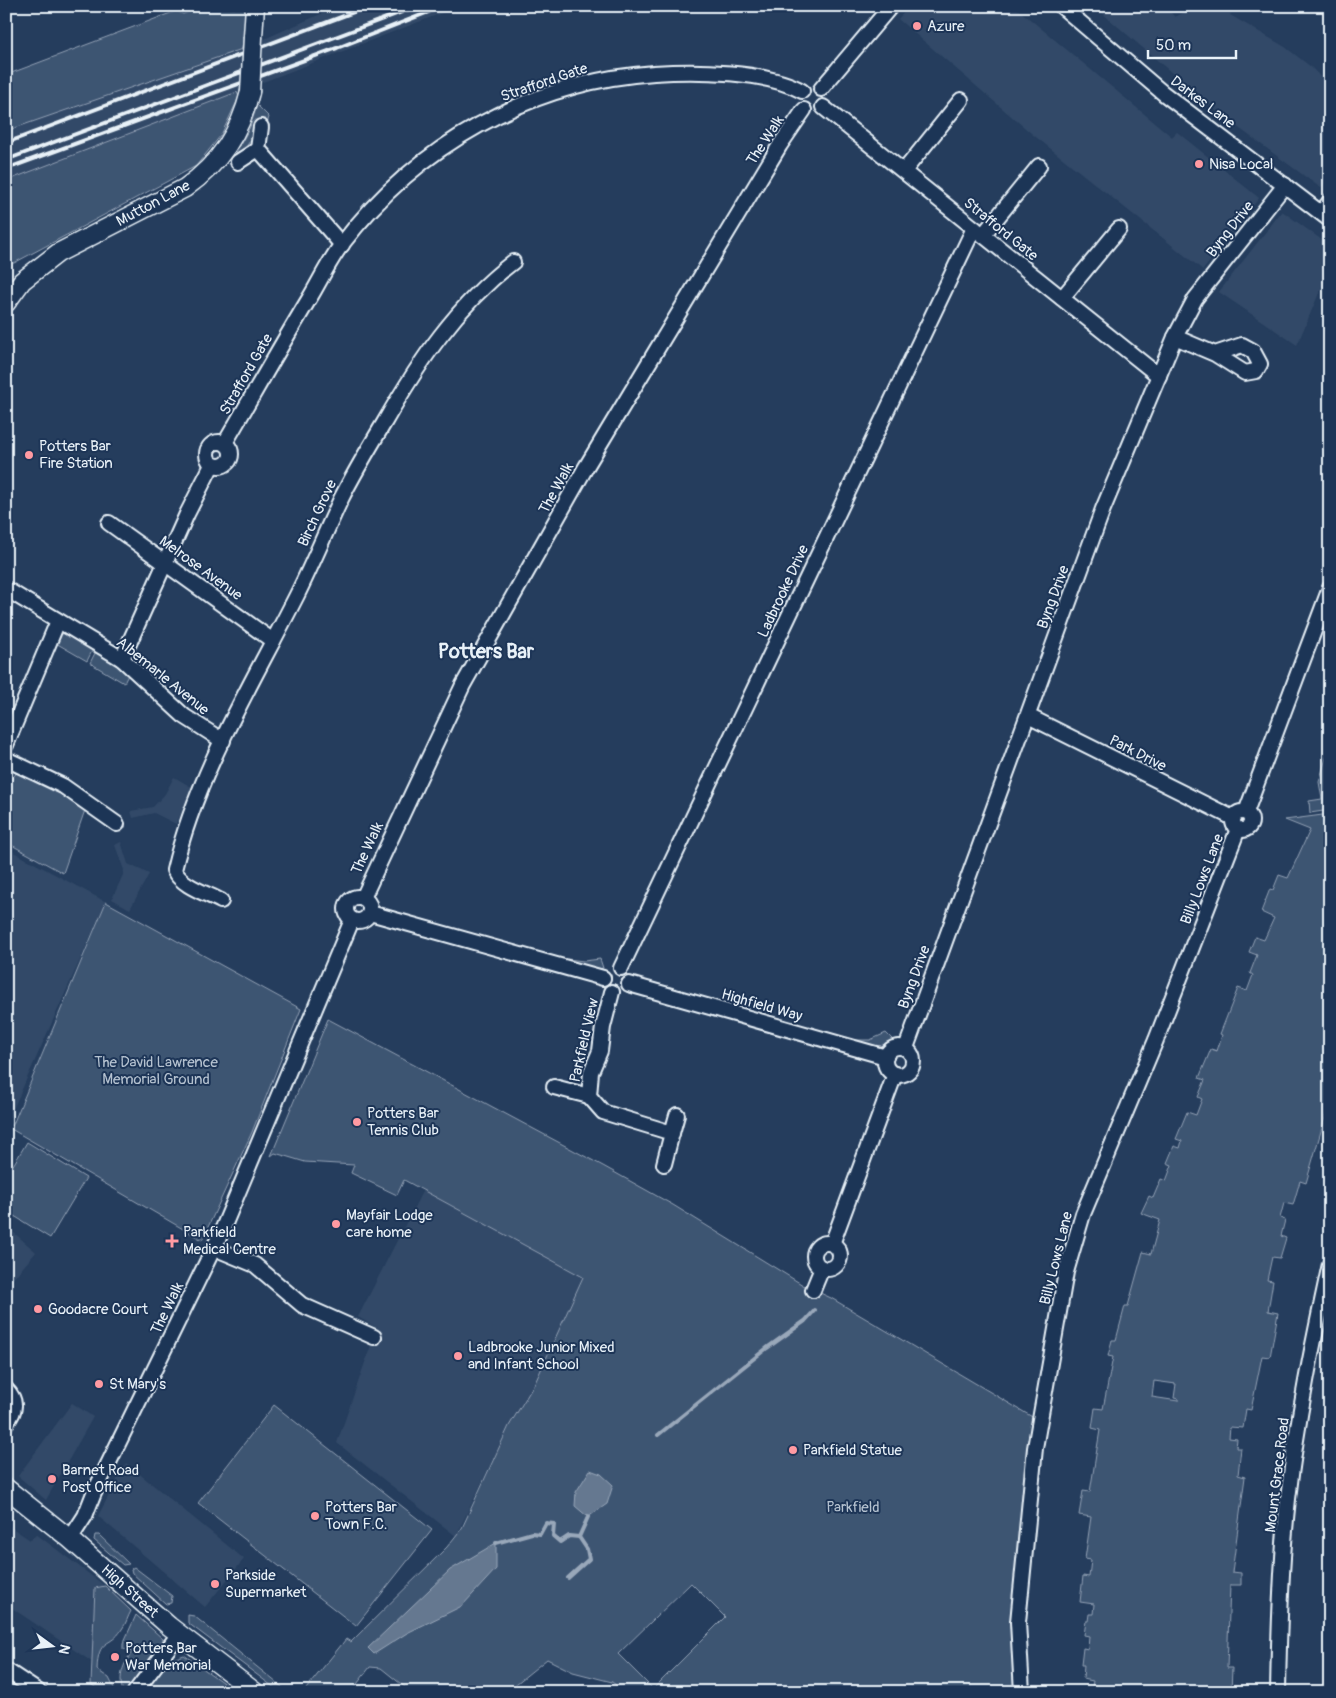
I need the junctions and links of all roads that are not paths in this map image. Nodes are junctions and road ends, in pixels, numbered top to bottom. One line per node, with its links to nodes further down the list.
1 (255, 6): 21 (main road, Mutton Lane, bridge)
2 (891, 6): 4 (street)
3 (1061, 6): 14 (street, Darkes Lane)
4 (821, 89): 5 (street); 7 (street)
5 (802, 91): 8 (street); 18 (street, Strafford Gate)
6 (961, 100): 13 (street)
7 (823, 107): 8 (street); 13 (street, Strafford Gate)
8 (804, 110): 38 (street, The Walk)
9 (261, 127): 10 (street)
10 (258, 149): 11 (street); 18 (street)
11 (238, 162)
12 (1039, 166): 17 (street, Ladbrooke Drive)
13 (904, 171): 17 (street, Strafford Gate)
14 (1285, 185): 15 (street, Darkes Lane); 22 (street, Byng Drive)
15 (1327, 211)
16 (1119, 229): 20 (street)
17 (978, 231): 20 (street, Strafford Gate); 42 (street, Ladbrooke Drive)
18 (342, 244): 26 (street, Strafford Gate)
19 (513, 262): 30 (street, Birch Grove)
20 (1062, 298): 24 (street, Strafford Gate)
21 (6, 303)
22 (1175, 337): 23 (street); 24 (street, Byng Drive)
23 (1215, 354)
24 (1159, 376): 32 (street, Byng Drive)
25 (109, 523): 26 (street, Melrose Avenue)
26 (166, 562): 30 (street, Melrose Avenue); 31 (street, Strafford Gate)
27 (1330, 588): 36 (street, Billy Lows Lane)
28 (6, 589): 29 (street, Albemarle Avenue)
29 (58, 622): 31 (street, Albemarle Avenue); 34 (street)
30 (273, 641): 33 (street, Birch Grove)
31 (122, 659): 33 (street, Albemarle Avenue)
32 (1028, 716): 36 (street, Park Drive); 46 (street, Byng Drive)
33 (223, 741): 39 (street, Birch Grove)
34 (6, 745)
35 (6, 759): 37 (street)
36 (1239, 820): 67 (street, Billy Lows Lane)
37 (118, 824)
38 (363, 898): 40 (street); 41 (street)
39 (221, 901)
40 (370, 913): 41 (street); 43 (street)
41 (352, 920): 54 (street, The Walk)
42 (622, 968): 43 (street); 44 (street)
43 (603, 978): 45 (street)
44 (629, 984): 45 (street); 47 (street, Highfield Way)
45 (612, 992): 50 (street, Parkfield View)
46 (906, 1048): 47 (street); 48 (street)
47 (886, 1056): 48 (street)
48 (894, 1074): 56 (street)
49 (554, 1087): 50 (street, Parkfield View)
50 (589, 1096): 52 (street, Parkfield View)
51 (677, 1115): 52 (street)
52 (672, 1133): 53 (street)
53 (664, 1164)
54 (214, 1248): 57 (street); 61 (street, The Walk)
55 (1330, 1264): 68 (street, Mount Grace Road)
56 (814, 1290)
57 (374, 1337)
58 (6, 1389): 59 (street)
59 (6, 1423)
60 (6, 1488): 61 (main road, High Street)
61 (70, 1539): 62 (main road, High Street)
62 (179, 1634): 65 (street); 66 (main road, High Street)
63 (6, 1670): 64 (street)
64 (39, 1692)
65 (135, 1692)
66 (255, 1692)
67 (1022, 1692)
68 (1278, 1692)

